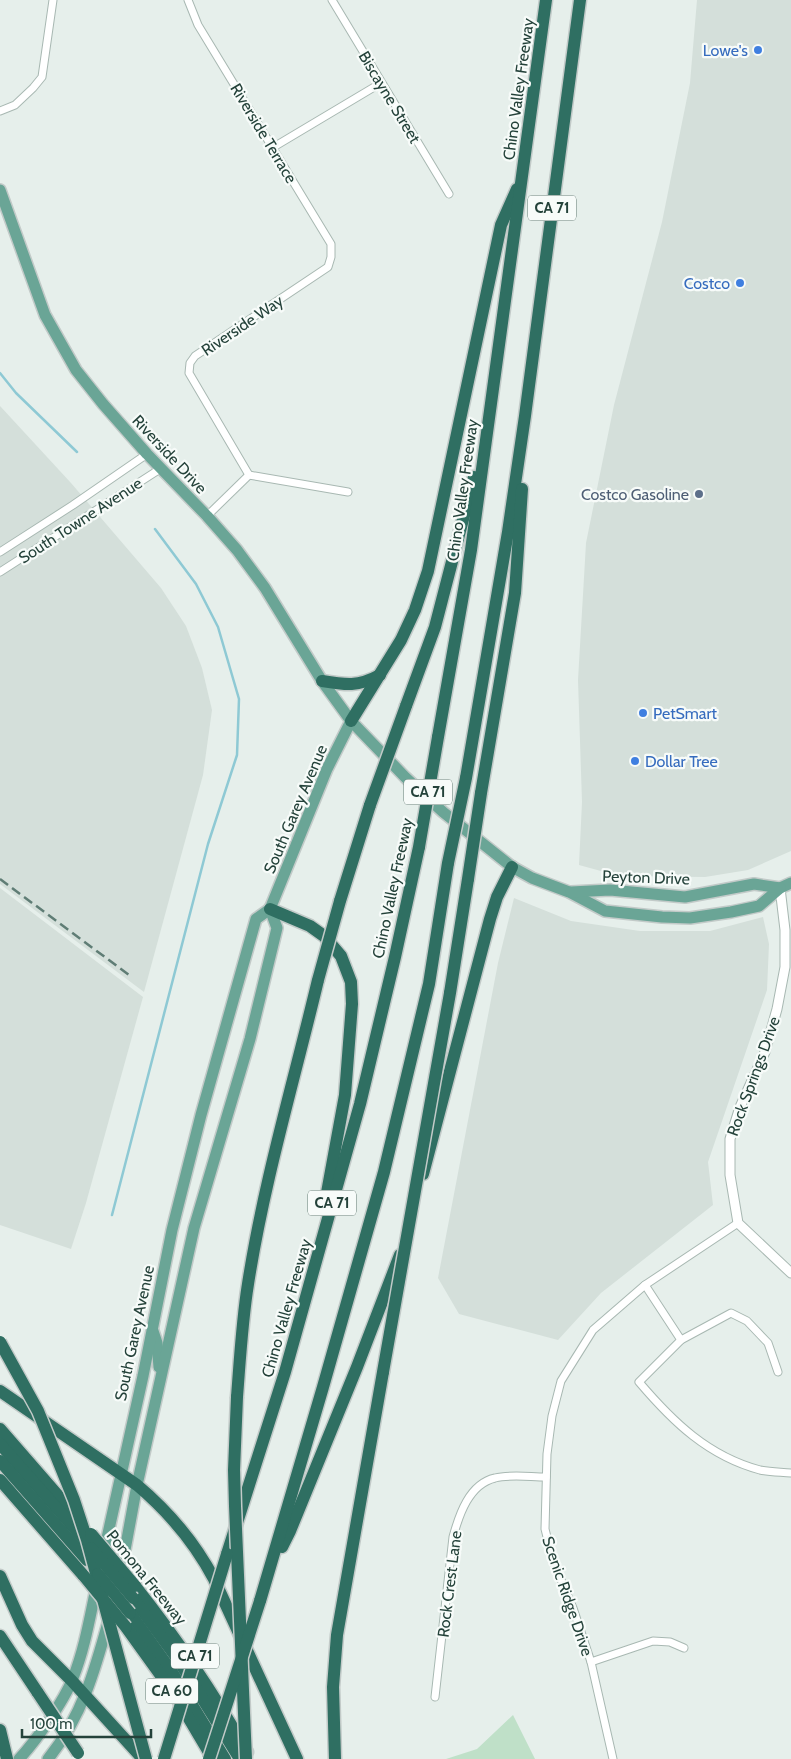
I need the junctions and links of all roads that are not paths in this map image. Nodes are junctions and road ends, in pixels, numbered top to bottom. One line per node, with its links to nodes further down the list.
1 (53, 0): 7 (street)
2 (188, 0): 8 (street, Riverside Terrace)
3 (332, 0): 6 (street, Biscayne Street)
4 (546, 0): 9 (highway, Chino Valley Freeway / CA 71)
5 (580, 0): 13 (highway, CA 71)
6 (381, 83): 8 (street); 11 (street, Biscayne Street)
7 (0, 111)
8 (272, 148): 12 (street, Riverside Terrace)
9 (523, 175): 14 (highway, Chino Valley Freeway / CA 71); 22 (highway)
10 (0, 190): 15 (main road, Riverside Drive)
11 (449, 194)
12 (328, 267): 17 (street, Riverside Way)
13 (525, 416): 48 (highway, CA 71, bridge); 71 (highway, bridge)
14 (488, 421): 30 (highway, Chino Valley Freeway / CA 71, bridge); 68 (highway, bridge)
15 (147, 454): 16 (main road, Riverside Drive); 20 (street, South Towne Avenue)
16 (160, 469): 19 (main road, Riverside Drive); 21 (street, South Towne Avenue)
17 (249, 476): 18 (street); 19 (street)
18 (348, 492)
19 (207, 516): 23 (main road, Riverside Drive)
20 (0, 552)
21 (0, 572)
22 (380, 675): 23 (highway); 24 (highway)
23 (322, 681): 24 (main road, Riverside Drive)
24 (351, 721): 25 (main road, Peyton Drive); 28 (main road, South Garey Avenue)
25 (512, 867): 27 (main road, Peyton Drive); 48 (highway)
26 (786, 885): 27 (main road, Peyton Drive); 27 (main road, Peyton Drive); 29 (street, Rock Springs Drive)
27 (569, 892)
28 (270, 909): 30 (highway); 33 (main road, South Garey Avenue); 37 (main road)
29 (738, 1223): 31 (street); 32 (street, Scenic Ridge Drive)
30 (319, 1250): 63 (highway, Chino Valley Freeway / CA 71, bridge)
31 (791, 1273)
32 (645, 1285): 34 (street); 44 (street, Scenic Ridge Drive)
33 (152, 1330): 37 (main road); 42 (main road, South Garey Avenue)
34 (681, 1340): 36 (street); 43 (street)
35 (0, 1342): 62 (highway, bridge)
36 (778, 1372)
37 (158, 1388): 46 (main road)
38 (0, 1390): 42 (highway)
39 (0, 1429): 47 (highway, Pomona Freeway / CA 60)
40 (0, 1444): 47 (highway)
41 (0, 1460): 66 (highway, bridge)
42 (121, 1473): 46 (highway); 54 (main road, South Garey Avenue)
43 (791, 1473)
44 (546, 1477): 53 (street, Scenic Ridge Drive); 56 (street, Rock Crest Lane)
45 (0, 1480): 65 (highway, CA 60, bridge)
46 (137, 1485): 55 (main road); 70 (highway)
47 (90, 1540): 50 (highway, Pomona Freeway / CA 60, bridge)
48 (269, 1570): 64 (highway, CA 71, bridge)
49 (0, 1576): 54 (highway)
50 (134, 1592): 67 (highway); 69 (highway, Pomona Freeway / CA 60)
51 (0, 1636): 58 (highway, bridge)
52 (684, 1648): 53 (street)
53 (591, 1662): 72 (street, Scenic Ridge Drive)
54 (72, 1681): 55 (highway); 60 (main road, South Garey Avenue)
55 (86, 1696): 61 (main road); 62 (highway)
56 (435, 1697)
57 (1, 1732): 59 (highway)
58 (80, 1756)
59 (7, 1759)
60 (19, 1759)
61 (48, 1759)
62 (145, 1759)
63 (164, 1759)
64 (209, 1759)
65 (213, 1759)
66 (225, 1759)
67 (240, 1759)
68 (246, 1759)
69 (250, 1759)
70 (297, 1759)
71 (335, 1759)
72 (613, 1759)

